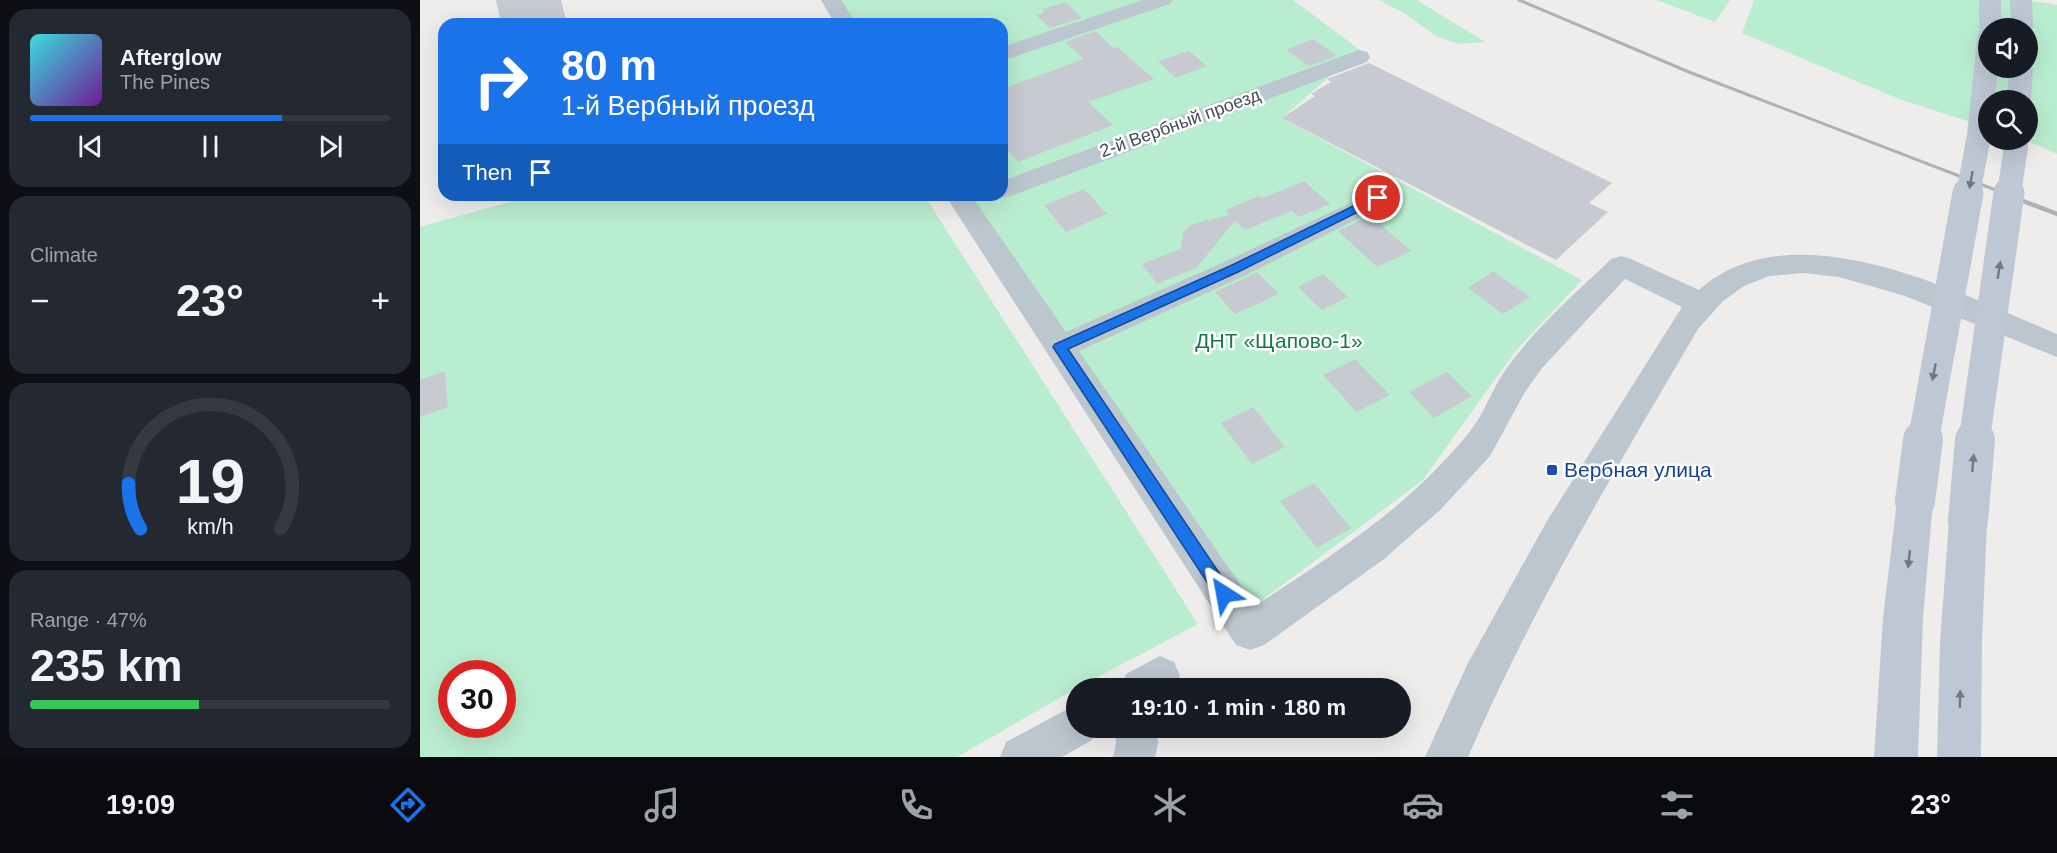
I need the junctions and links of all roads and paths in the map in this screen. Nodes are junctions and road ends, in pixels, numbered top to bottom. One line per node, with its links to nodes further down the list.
1 (1163, 0): 6 (street)
2 (1990, 0): 4 (main road)
3 (2021, 0): 5 (main road)
4 (1990, 18)
5 (2022, 18)
6 (1008, 52)
7 (1359, 57): 10 (street, 2-й Вербный проезд)
8 (1985, 78): 21 (main road, one-way to 21, bridge)
9 (2016, 150): 22 (main road, one-way to 9, bridge)
10 (1008, 188)
11 (1378, 198): 15 (street)
12 (972, 201): 15 (street)
13 (1701, 303): 14 (street); 15 (street); 18 (street)
14 (2057, 346)
15 (1060, 347)
16 (1066, 731): 19 (street)
17 (1137, 738): 20 (street)
18 (1446, 756)
19 (1020, 757)
20 (1134, 757)
21 (1896, 757)
22 (1959, 757)

